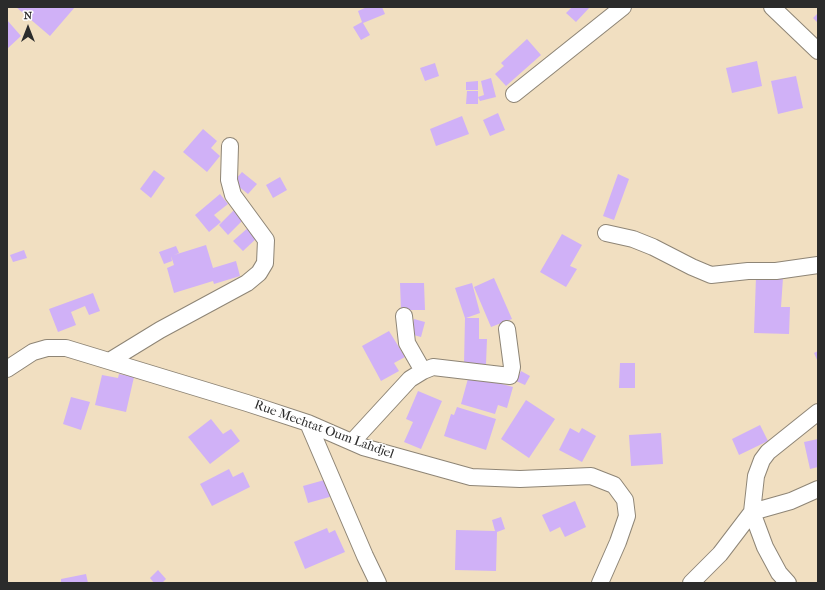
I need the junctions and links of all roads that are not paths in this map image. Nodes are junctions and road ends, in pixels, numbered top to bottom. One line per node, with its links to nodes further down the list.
1 (623, 7): 4 (street)
2 (772, 7): 3 (street)
3 (818, 51)
4 (514, 94)
5 (230, 146): 10 (street)
6 (606, 233): 7 (street)
7 (818, 265)
8 (404, 316): 12 (street)
9 (507, 329): 12 (street)
10 (111, 360): 11 (street, Rue Mechtat Oum Lahdjel); 14 (street, Rue Mechtat Oum Lahdjel)
11 (7, 369)
12 (423, 371): 15 (street)
13 (818, 412): 17 (street)
14 (308, 424): 15 (street, Rue Mechtat Oum Lahdjel); 18 (street)
15 (352, 442): 19 (street, Rue Mechtat Oum Lahdjel)
16 (818, 489): 17 (street)
17 (752, 512): 20 (street); 21 (street)
18 (378, 583)
19 (600, 583)
20 (691, 583)
21 (788, 583)

